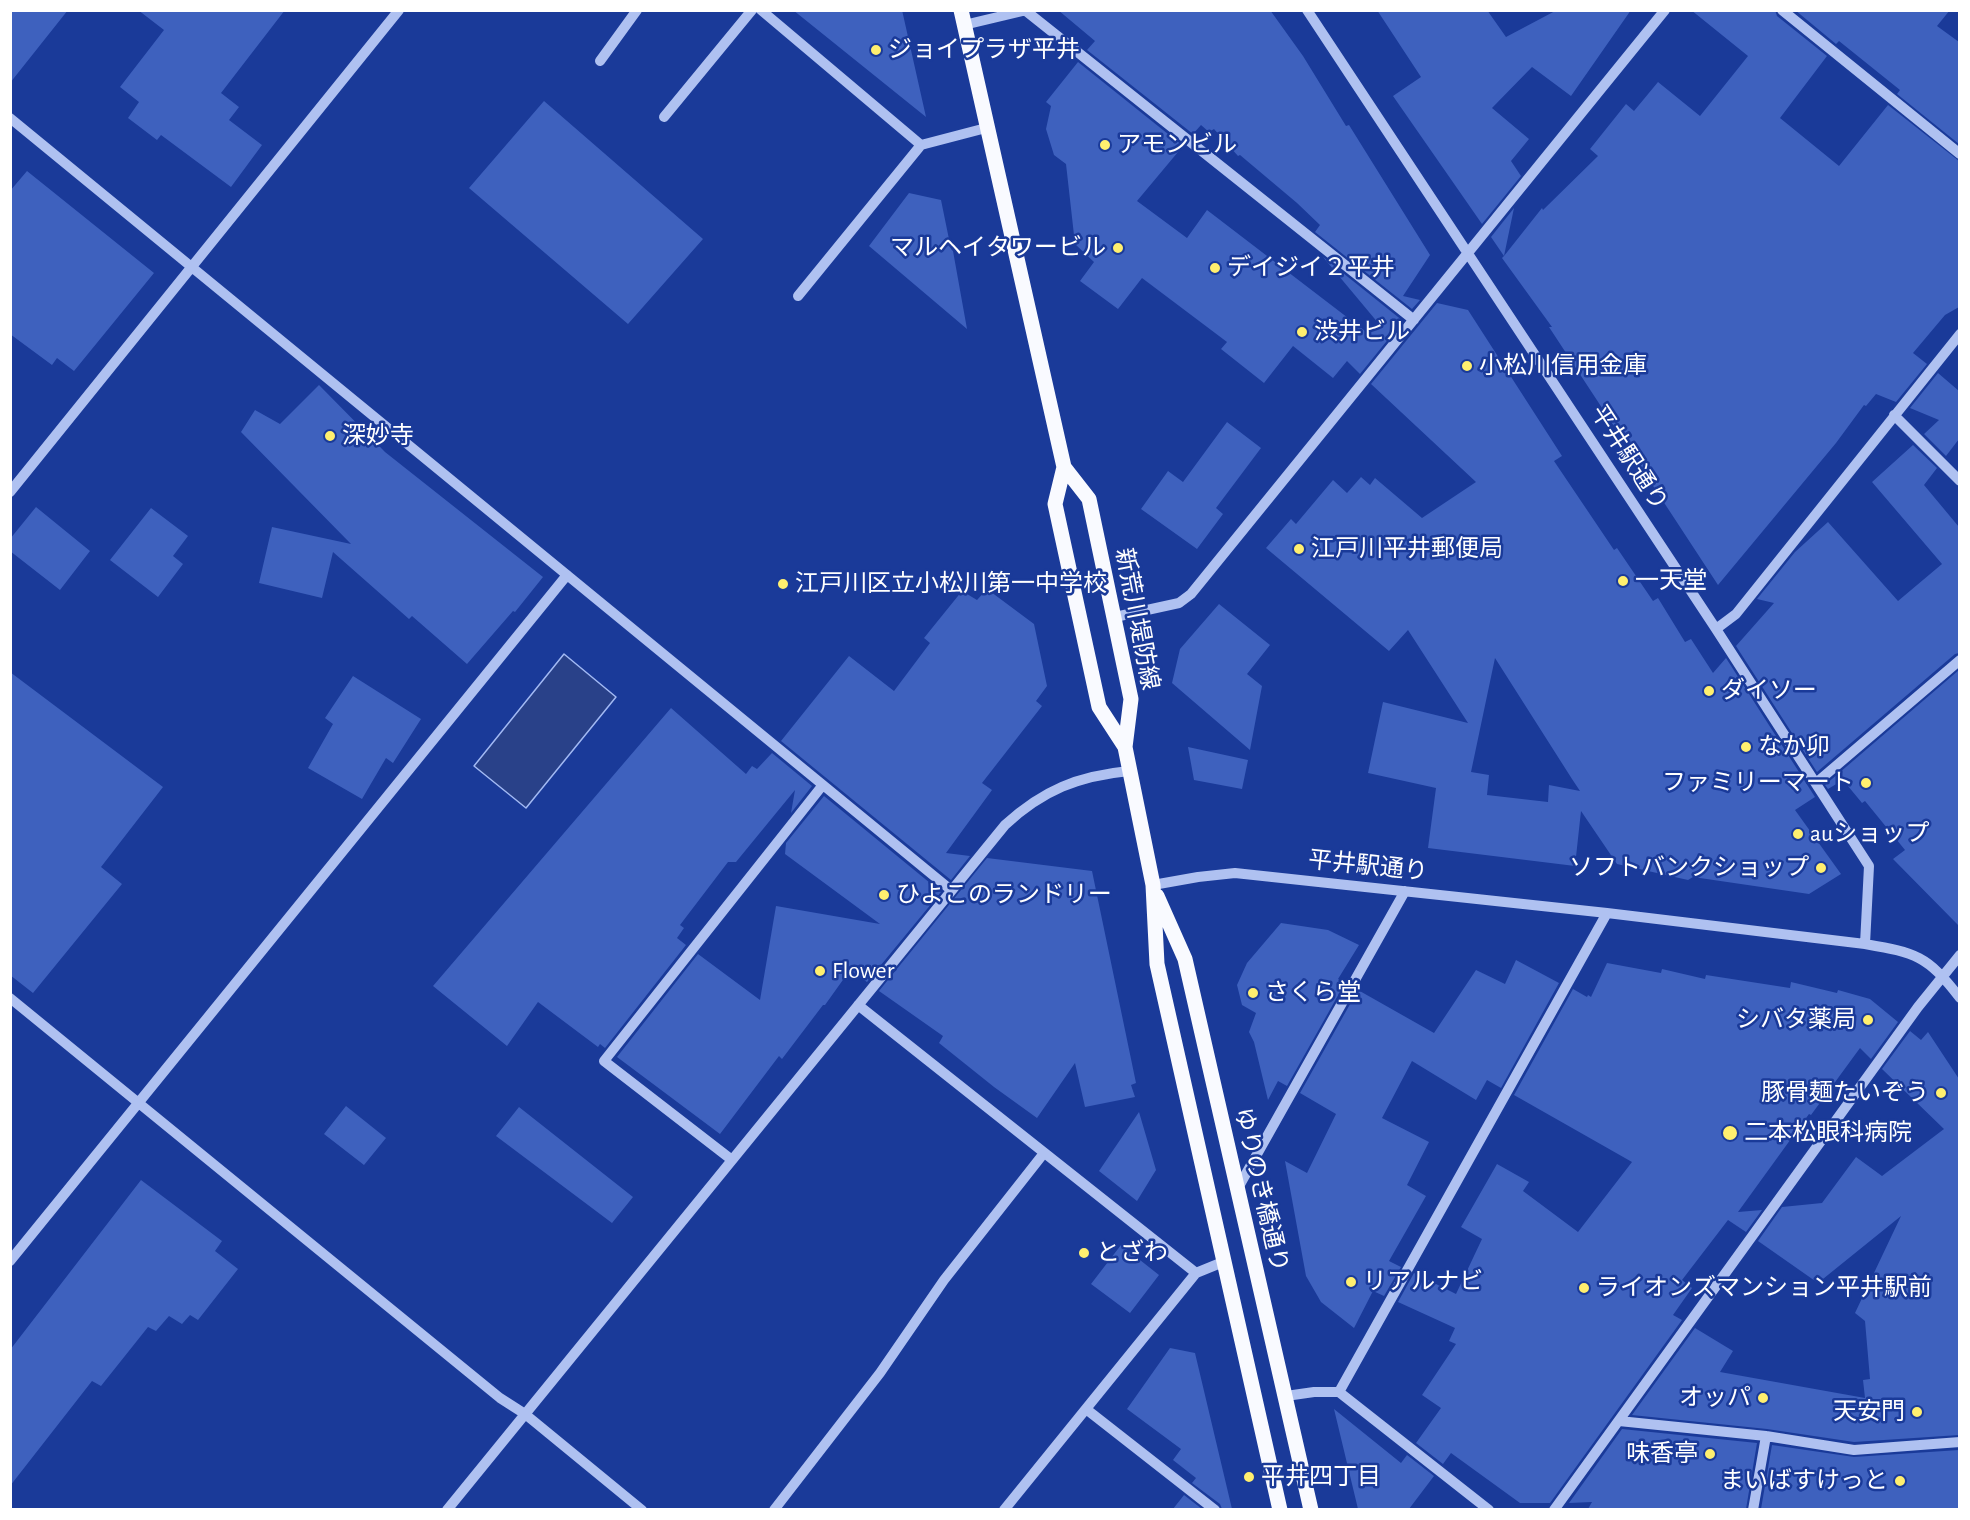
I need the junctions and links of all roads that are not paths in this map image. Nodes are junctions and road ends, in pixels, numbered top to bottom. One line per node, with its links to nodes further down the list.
1 (399, 10): 17 (street)
2 (638, 10): 10 (street)
3 (752, 10): 11 (street)
4 (761, 10): 14 (street)
5 (1307, 10): 16 (street, 平井駅通り)
6 (1665, 10): 16 (street)
7 (1782, 10): 15 (street)
8 (1026, 11): 9 (street); 19 (street)
9 (962, 18): 13 (main road)
10 (600, 61)
11 (664, 117)
12 (10, 118): 17 (street)
13 (986, 128): 14 (street); 22 (main road)
14 (921, 145): 18 (street)
15 (1959, 154)
16 (1468, 253): 19 (street); 27 (street, 平井駅通り)
17 (192, 266): 24 (street); 25 (street)
18 (798, 296)
19 (1414, 320): 26 (street)
20 (1959, 334): 21 (street)
21 (1894, 415): 23 (street); 27 (street)
22 (1064, 467): 26 (main road, 新荒川堤防線); 29 (main road)
23 (1959, 481)
24 (10, 492)
25 (567, 575): 32 (street); 43 (street)
26 (1115, 617): 29 (main road, 新荒川堤防線)
27 (1716, 629): 31 (street, 平井駅通り)
28 (1959, 660): 31 (street)
29 (1125, 747): 30 (main road, ゆりのき橋通り)
30 (1129, 771): 33 (main road, ゆりのき橋通り); 34 (street)
31 (1816, 783): 37 (street, 平井駅通り)
32 (822, 786): 34 (street); 45 (street)
33 (1153, 885): 35 (street, 平井駅通り); 46 (main road, ゆりのき橋通り); 48 (main road, ゆりのき橋通り)
34 (951, 890): 42 (street)
35 (1405, 891): 36 (street, 平井駅通り); 46 (street)
36 (1607, 913): 37 (street, 平井駅通り); 50 (street)
37 (1865, 944): 39 (street, 平井駅通り)
38 (1959, 955): 39 (street)
39 (1942, 975): 41 (street, 平井駅通り); 54 (street)
40 (10, 998): 43 (street)
41 (1959, 998)
42 (858, 1005): 44 (street); 45 (street)
43 (138, 1102): 47 (street); 53 (street)
44 (1044, 1153): 49 (street); 59 (street)
45 (732, 1160): 53 (street)
46 (1238, 1188): 51 (main road, ゆりのき橋通り)
47 (10, 1261)
48 (1223, 1262): 49 (street); 62 (main road, ゆりのき橋通り)
49 (1196, 1273): 52 (street)
50 (1339, 1392): 51 (street); 64 (street)
51 (1286, 1396): 63 (main road, ゆりのき橋通り)
52 (1086, 1408): 60 (street); 61 (street)
53 (525, 1414): 57 (street); 58 (street)
54 (1619, 1420): 55 (street); 65 (street)
55 (1766, 1436): 56 (street); 66 (street)
56 (1959, 1442)
57 (447, 1509)
58 (642, 1509)
59 (774, 1509)
60 (1004, 1509)
61 (1215, 1509)
62 (1280, 1509)
63 (1311, 1509)
64 (1489, 1509)
65 (1554, 1509)
66 (1753, 1509)

